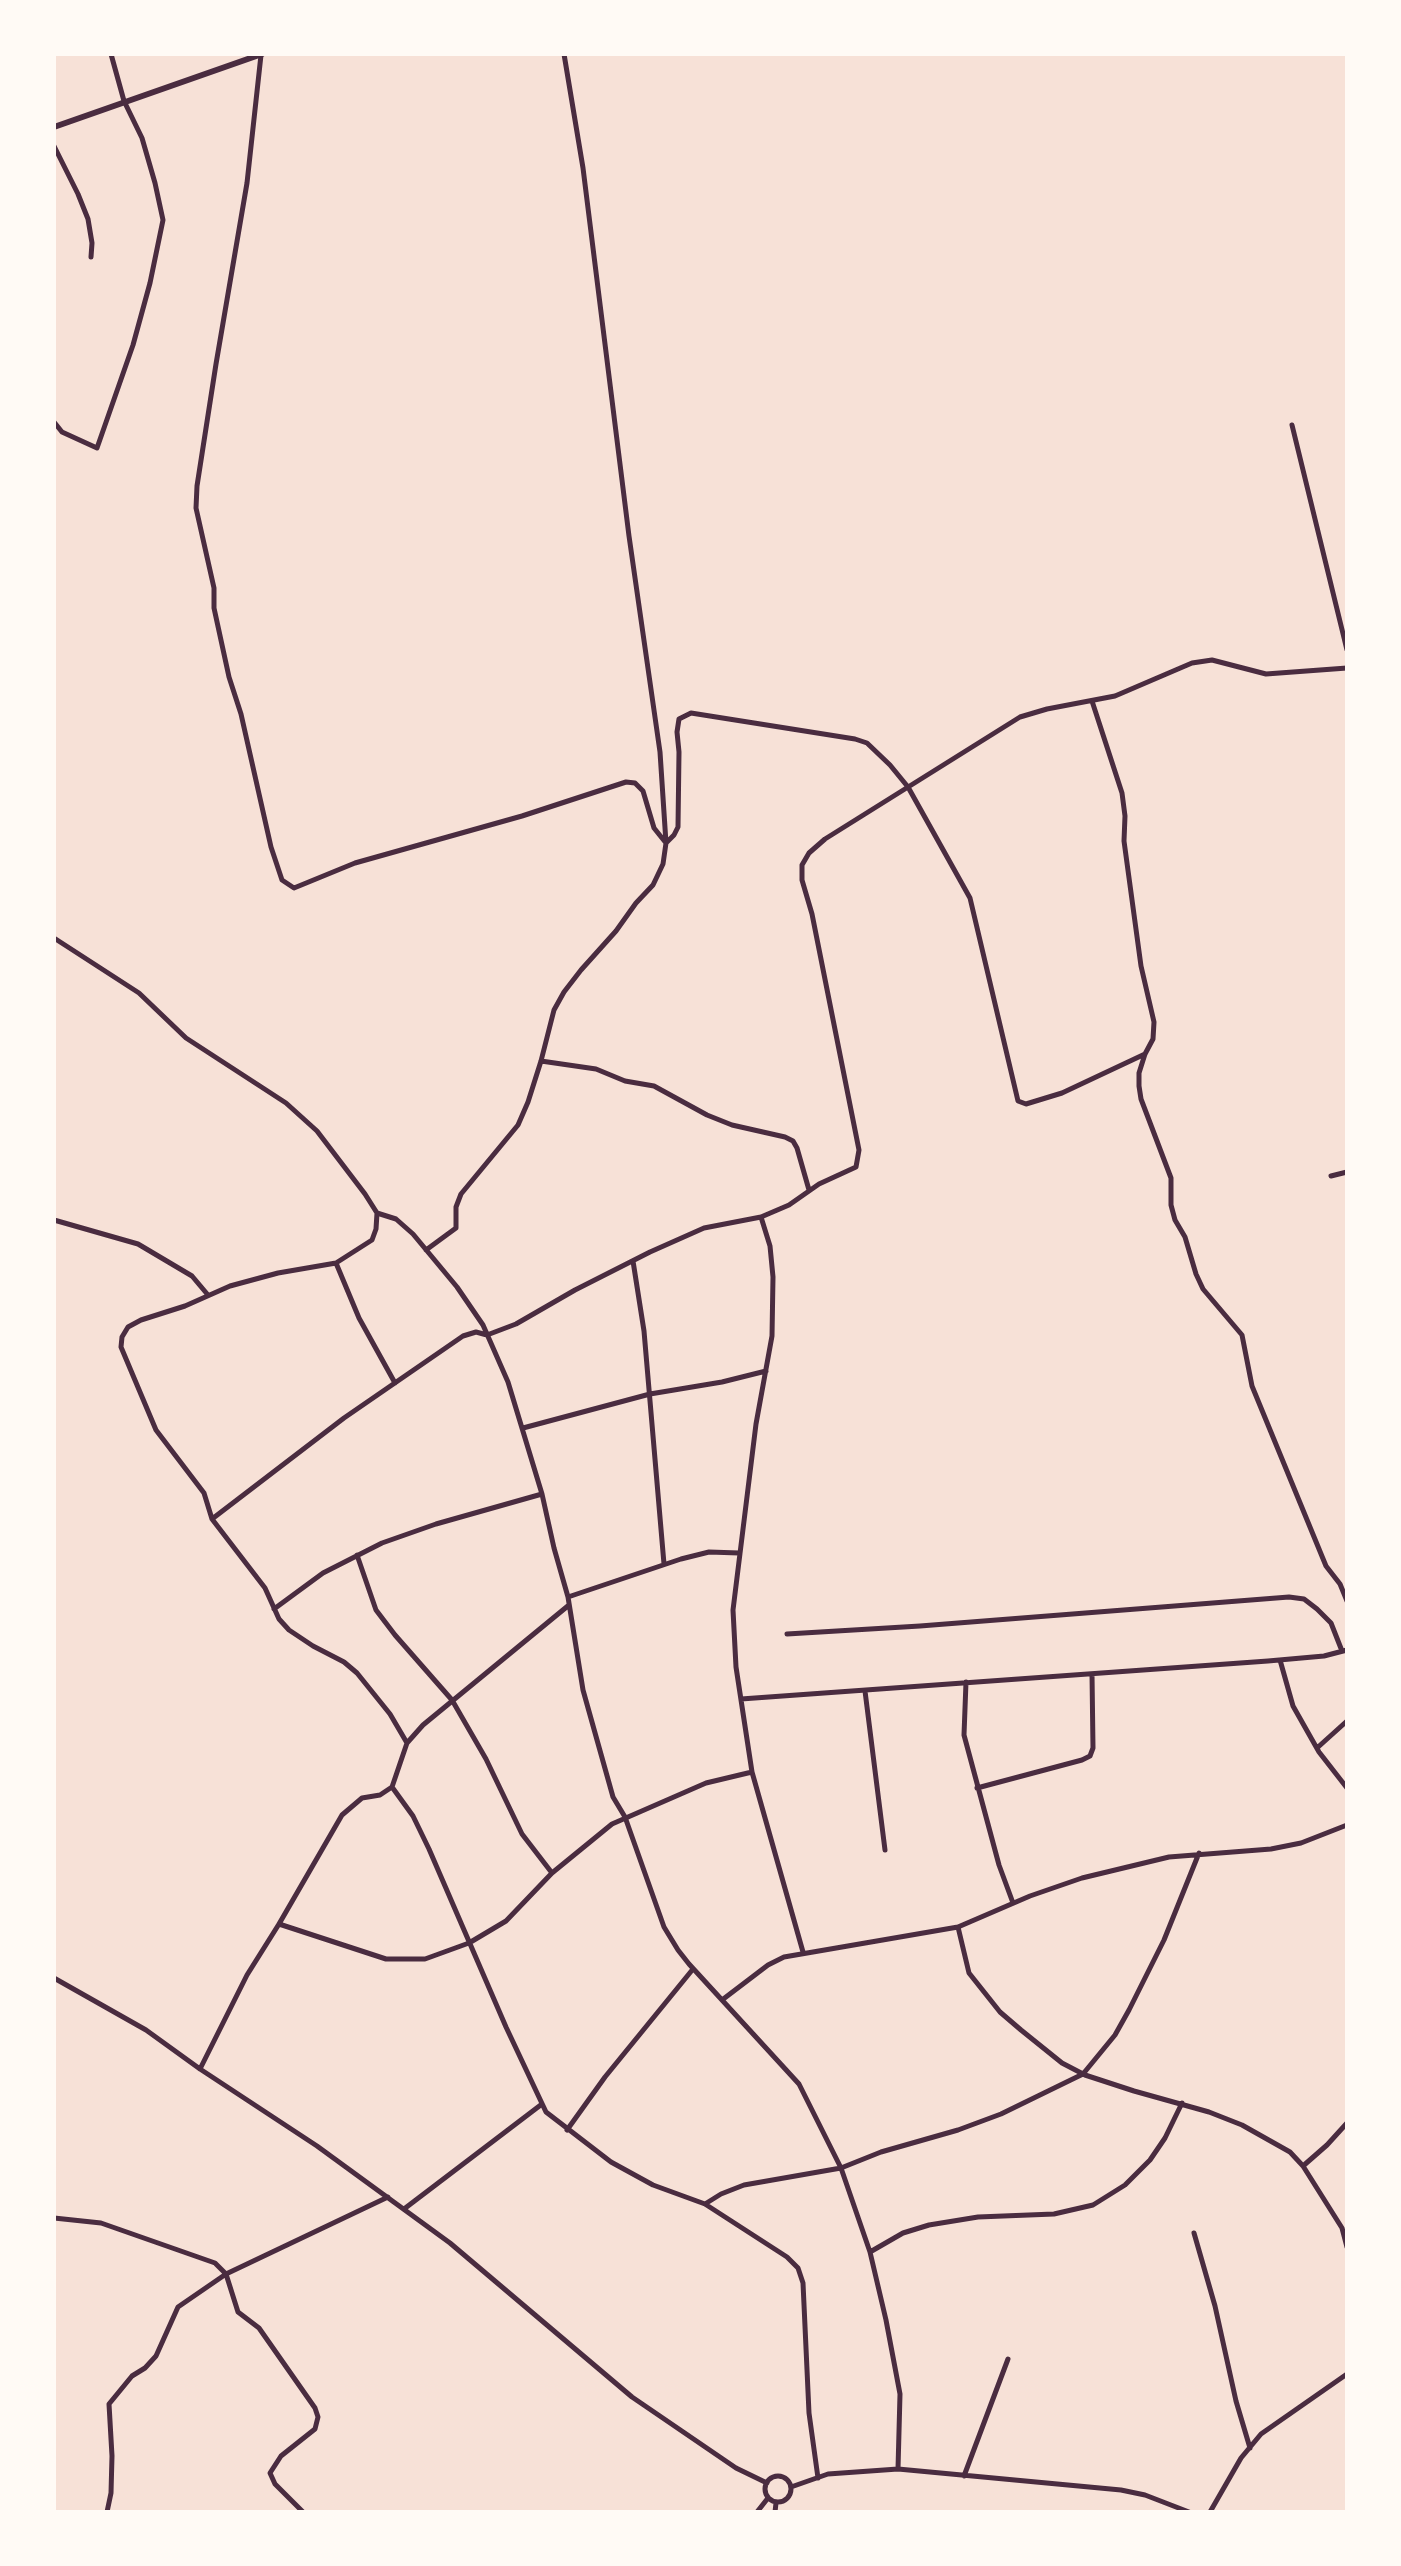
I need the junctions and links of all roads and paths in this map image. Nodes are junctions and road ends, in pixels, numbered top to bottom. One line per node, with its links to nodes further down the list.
1 (111, 54): 4 (street)
2 (261, 54): 4 (street); 14 (street)
3 (564, 54): 14 (street)
4 (124, 101): 5 (street); 8 (street)
5 (54, 127)
6 (54, 146): 7 (street)
7 (91, 257)
8 (54, 422)
9 (1292, 425): 10 (street)
10 (1347, 650)
11 (1347, 668): 12 (street)
12 (1092, 701): 13 (street); 16 (street)
13 (908, 787): 14 (street); 16 (street); 20 (street)
14 (666, 843): 17 (street)
15 (54, 938): 21 (street)
16 (1145, 1054): 39 (street)
17 (541, 1061): 20 (street); 24 (street)
18 (1347, 1172): 19 (street)
19 (1331, 1176)
20 (809, 1191): 22 (street)
21 (377, 1213): 24 (street); 26 (street)
22 (761, 1217): 25 (street); 29 (street)
23 (54, 1220): 27 (street)
24 (426, 1250): 28 (street)
25 (633, 1261): 28 (street); 31 (street)
26 (336, 1263): 27 (street); 30 (street)
27 (208, 1295): 34 (street)
28 (487, 1335): 30 (street); 32 (street)
29 (766, 1371): 31 (street); 35 (street)
30 (395, 1383): 34 (street)
31 (650, 1394): 32 (street); 37 (street)
32 (523, 1428): 33 (street)
33 (542, 1494): 36 (street); 38 (street)
34 (212, 1519): 41 (street)
35 (739, 1553): 37 (street); 48 (street)
36 (357, 1555): 41 (street); 49 (street)
37 (664, 1564): 38 (street)
38 (568, 1597): 40 (street)
39 (1347, 1601)
40 (569, 1605): 49 (street); 57 (street)
41 (273, 1609): 51 (street)
42 (787, 1634): 43 (street)
43 (1344, 1651): 44 (street)
44 (1280, 1660): 45 (street); 52 (street)
45 (1092, 1674): 46 (street); 55 (street)
46 (966, 1682): 47 (street); 55 (street)
47 (865, 1691): 48 (street); 59 (street)
48 (741, 1699): 53 (street)
49 (452, 1700): 51 (street); 61 (street)
50 (1347, 1721): 52 (street)
51 (407, 1743): 54 (street)
52 (1317, 1748): 56 (street)
53 (752, 1772): 57 (street); 66 (street)
54 (392, 1787): 63 (street); 65 (street)
55 (977, 1788): 62 (street)
56 (1347, 1788)
57 (625, 1817): 61 (street); 67 (street)
58 (1347, 1825): 60 (street)
59 (885, 1850)
60 (1199, 1853): 62 (street); 71 (street)
61 (552, 1873): 65 (street)
62 (1013, 1903): 64 (street)
63 (279, 1924): 65 (street); 70 (street)
64 (958, 1927): 66 (street); 71 (street)
65 (469, 1943): 73 (street)
66 (803, 1952): 69 (street)
67 (693, 1969): 69 (street); 75 (street)
68 (54, 1978): 70 (street)
69 (722, 2000): 77 (street)
70 (200, 2069): 78 (street)
71 (1083, 2074): 72 (street); 77 (street)
72 (1182, 2103): 76 (street); 84 (street)
73 (542, 2104): 75 (street); 80 (street)
74 (1347, 2123): 76 (street)
75 (567, 2130): 79 (street)
76 (1303, 2166): 83 (street)
77 (841, 2168): 79 (street); 84 (street)
78 (388, 2197): 80 (street); 85 (street)
79 (705, 2204): 91 (street)
80 (404, 2209): 92 (street)
81 (54, 2218): 85 (street)
82 (1194, 2233): 88 (street)
83 (1347, 2247)
84 (870, 2252): 89 (street)
85 (226, 2274): 96 (street); 97 (street)
86 (1008, 2359): 90 (street)
87 (1347, 2374): 88 (street)
88 (1250, 2448): 101 (street)
89 (898, 2469): 90 (street); 91 (street)
90 (964, 2476): 100 (street)
91 (818, 2478): 93 (street)
92 (767, 2483): 93 (street); 94 (street)
93 (791, 2487): 95 (street)
94 (768, 2498): 95 (street); 98 (street)
95 (776, 2503): 99 (street)
96 (107, 2512)
97 (303, 2512)
98 (757, 2512)
99 (775, 2512)
100 (1189, 2512)
101 (1210, 2512)

